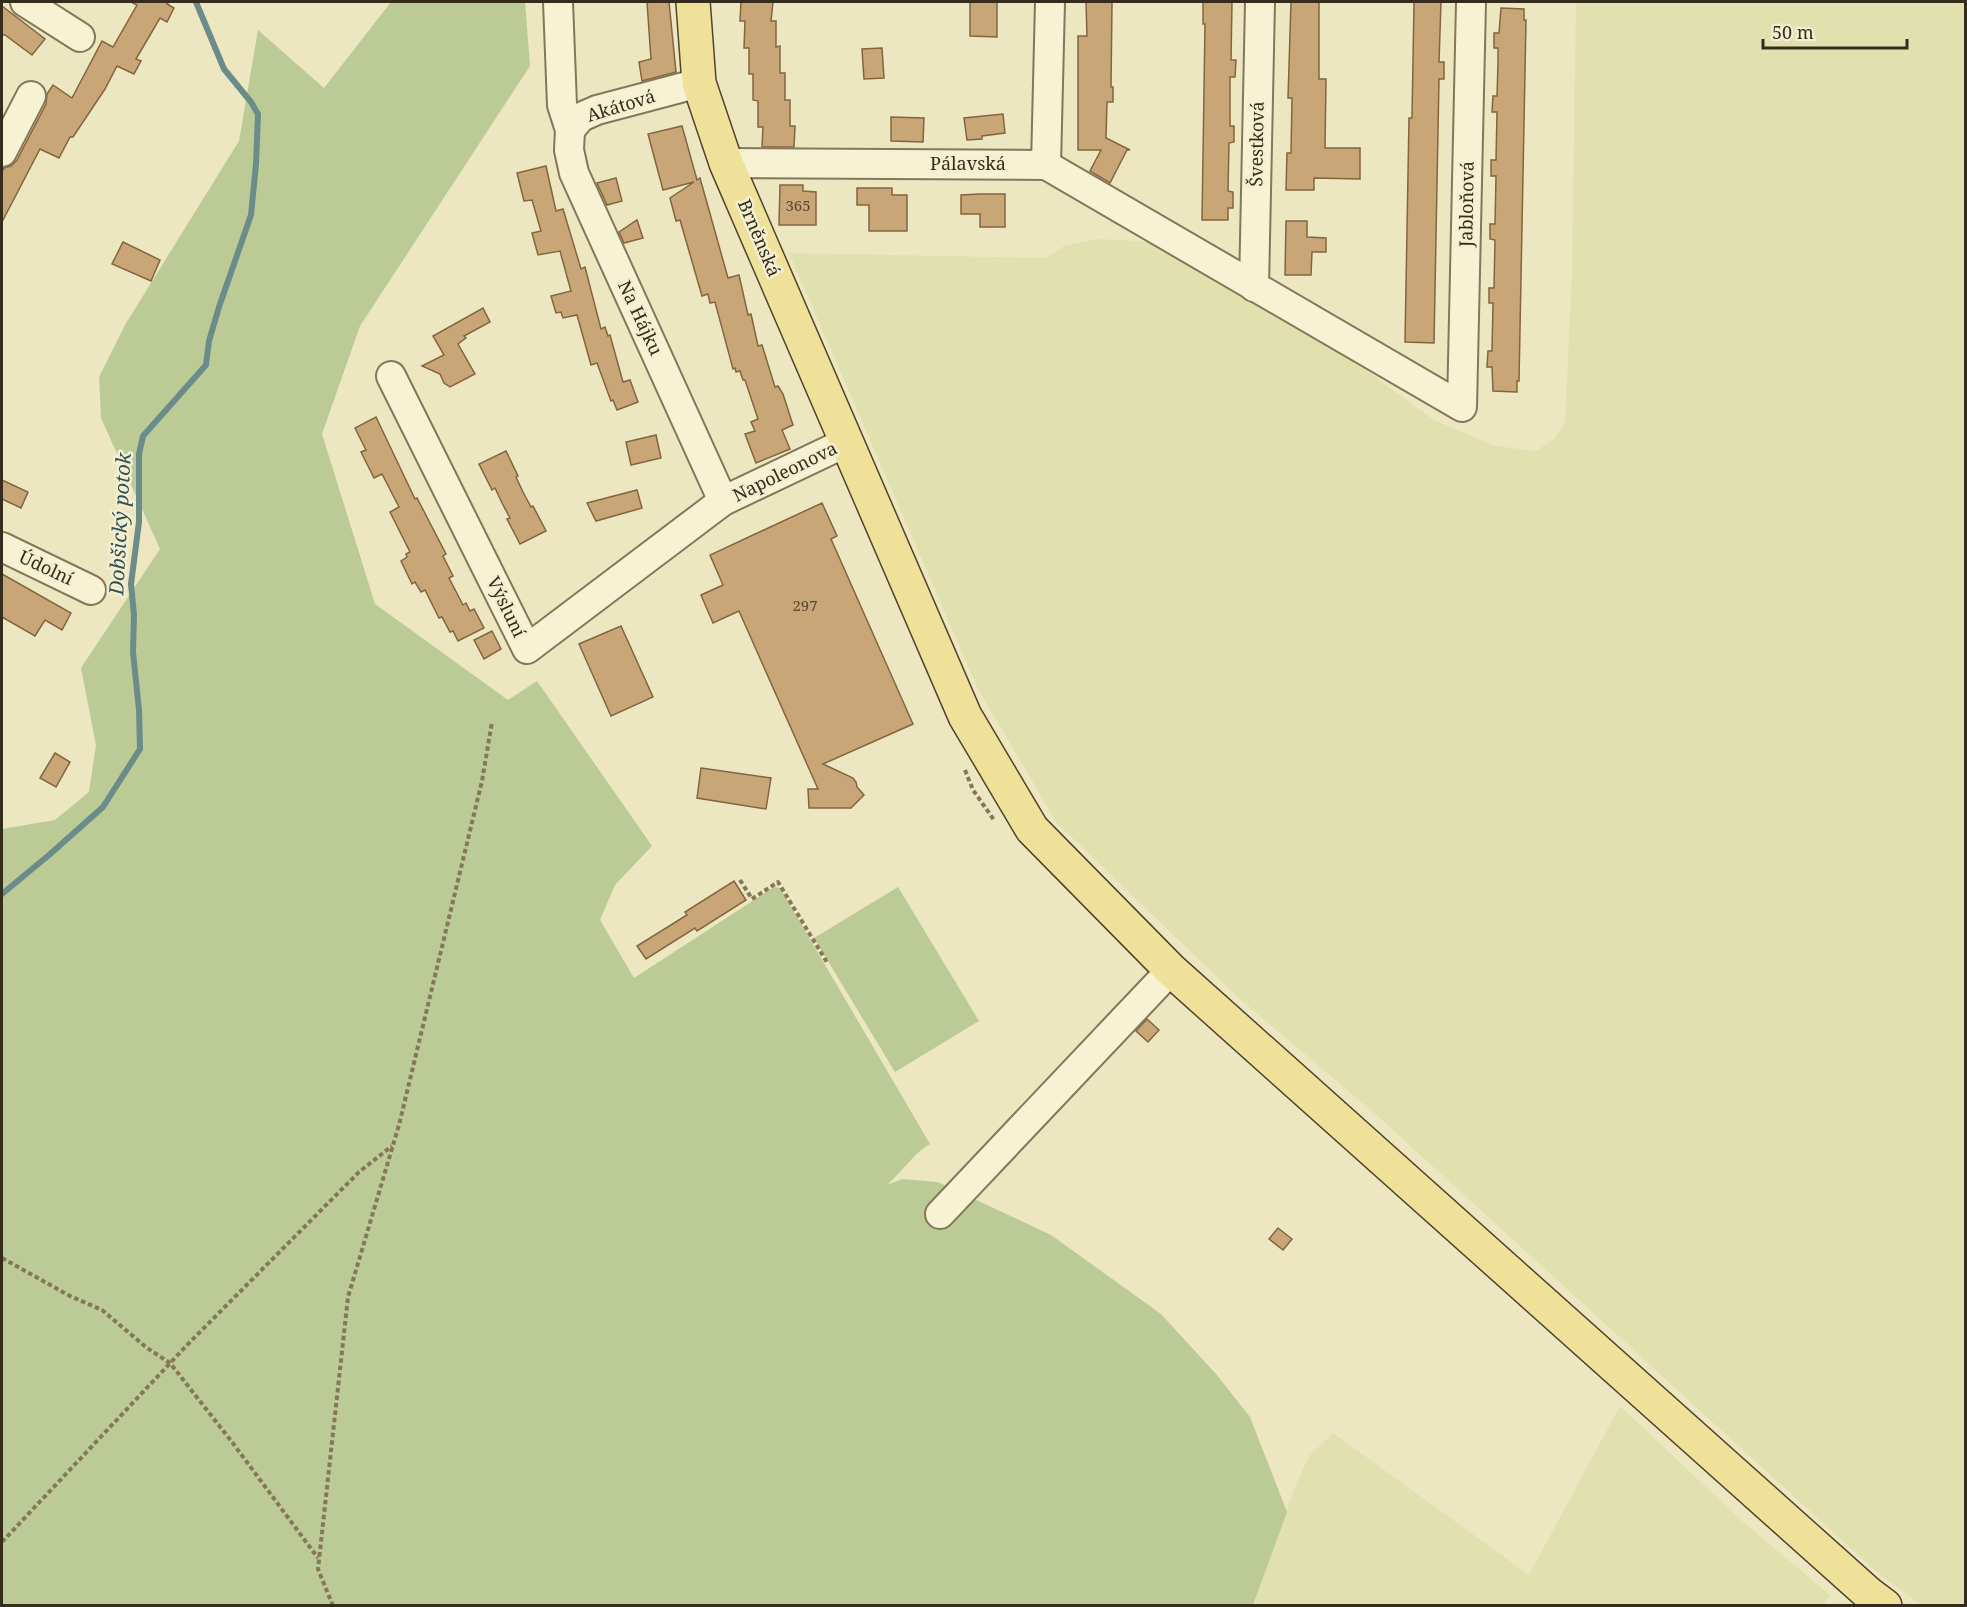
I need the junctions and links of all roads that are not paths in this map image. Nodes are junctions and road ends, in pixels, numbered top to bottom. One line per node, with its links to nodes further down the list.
1 (25, 2): 7 (street)
2 (558, 2): 10 (street, Akátová)
3 (693, 2): 8 (main road, Brněnská)
4 (1050, 2): 13 (street)
5 (1260, 2): 14 (street, Švestková)
6 (1471, 2): 14 (street, Jabloňová)
7 (80, 37)
8 (699, 83): 10 (street, Akátová); 12 (main road, Brněnská)
9 (31, 96): 11 (street)
10 (570, 130): 17 (street, Na Hájku)
11 (2, 152)
12 (726, 163): 13 (street, Pálavská); 16 (main road, Brněnská)
13 (1046, 165): 14 (street)
14 (1254, 287)
15 (391, 376): 17 (street, Výsluní)
16 (852, 454): 17 (street, Napoleonova); 20 (main road, Brněnská)
17 (723, 501)
18 (2, 547): 19 (street, Údolní)
19 (91, 590)
20 (1171, 970): 21 (street); 22 (main road, Brněnská)
21 (940, 1214)
22 (1871, 1602)

